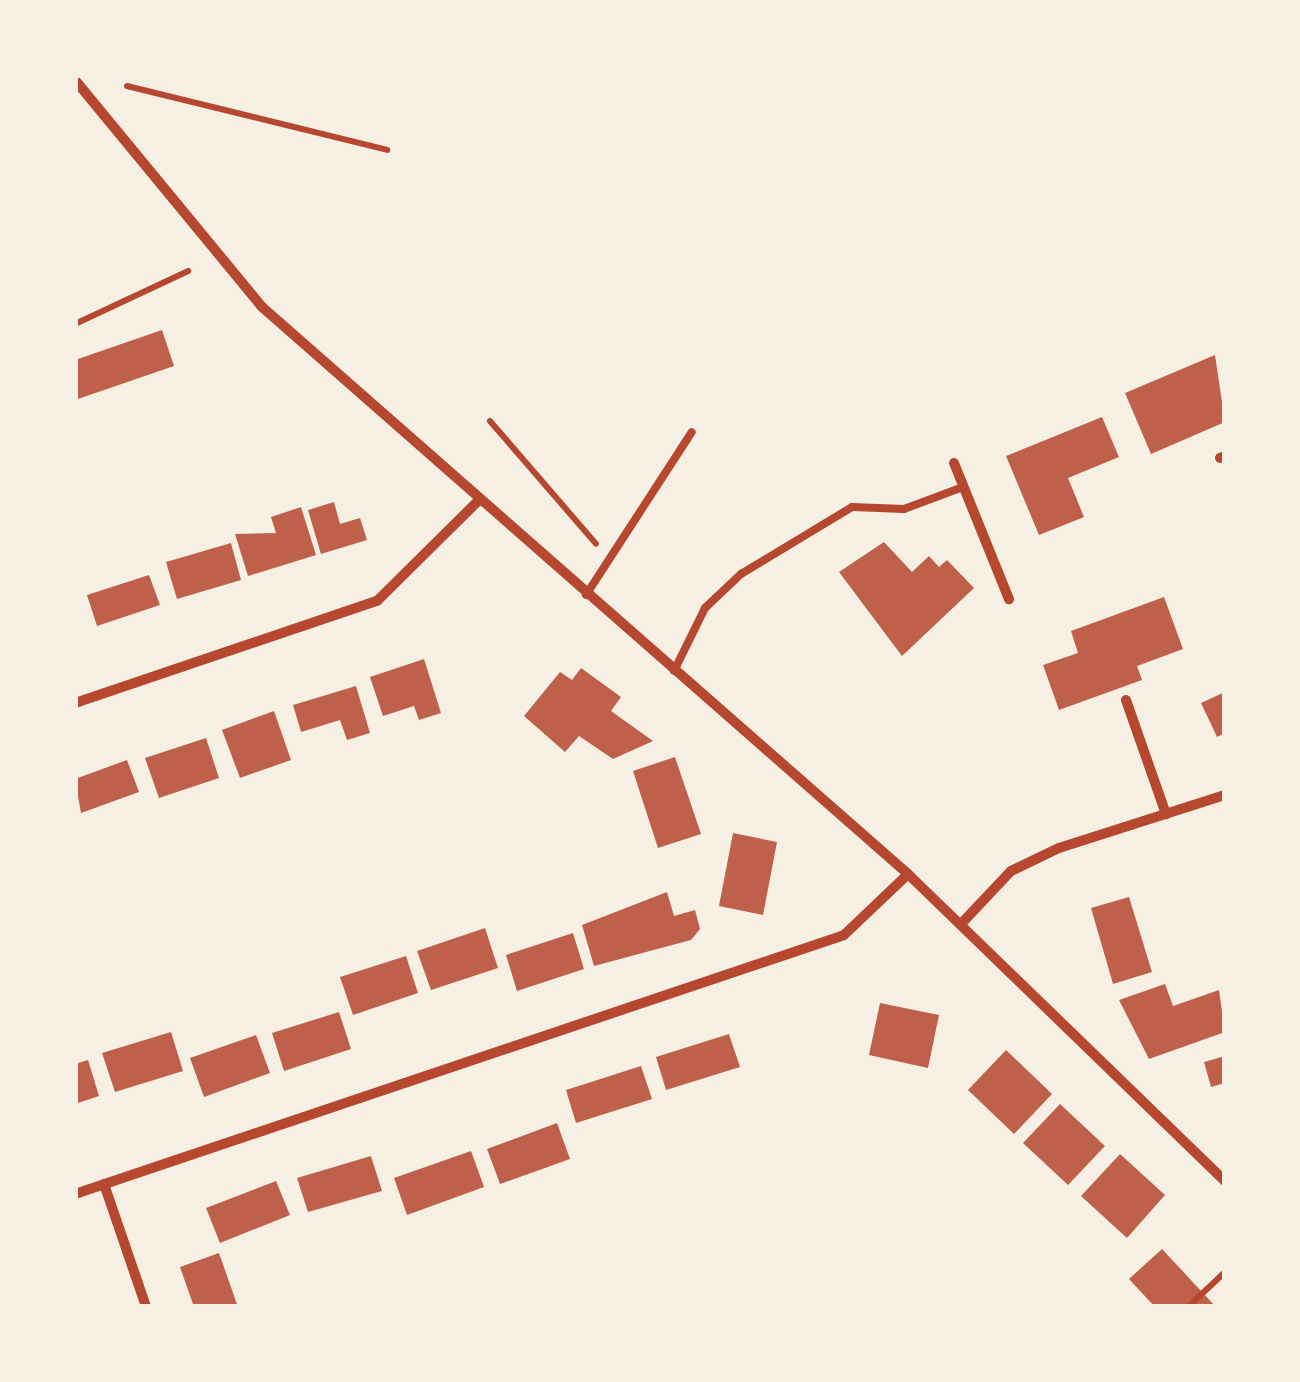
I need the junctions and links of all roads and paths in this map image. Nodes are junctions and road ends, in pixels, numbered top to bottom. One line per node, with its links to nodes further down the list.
1 (75, 80): 10 (street)
2 (127, 86): 3 (path)
3 (387, 150)
4 (188, 272): 5 (path)
5 (75, 324)
6 (490, 422): 11 (path)
7 (692, 432): 11 (lane)
8 (954, 462): 9 (street)
9 (963, 487): 13 (street); 14 (lane)
10 (478, 501): 12 (street); 16 (street)
11 (602, 576): 12 (lane)
12 (586, 595): 14 (street)
13 (1009, 599)
14 (674, 671): 19 (street)
15 (1126, 700): 18 (street)
16 (75, 703)
17 (1225, 795): 18 (street)
18 (1166, 814): 20 (street)
19 (908, 874): 20 (street); 22 (street)
20 (961, 924): 21 (street)
21 (1225, 1181)
22 (104, 1184): 23 (street); 25 (street)
23 (75, 1194)
24 (1225, 1272): 26 (path)
25 (146, 1307)
26 (1188, 1307)

